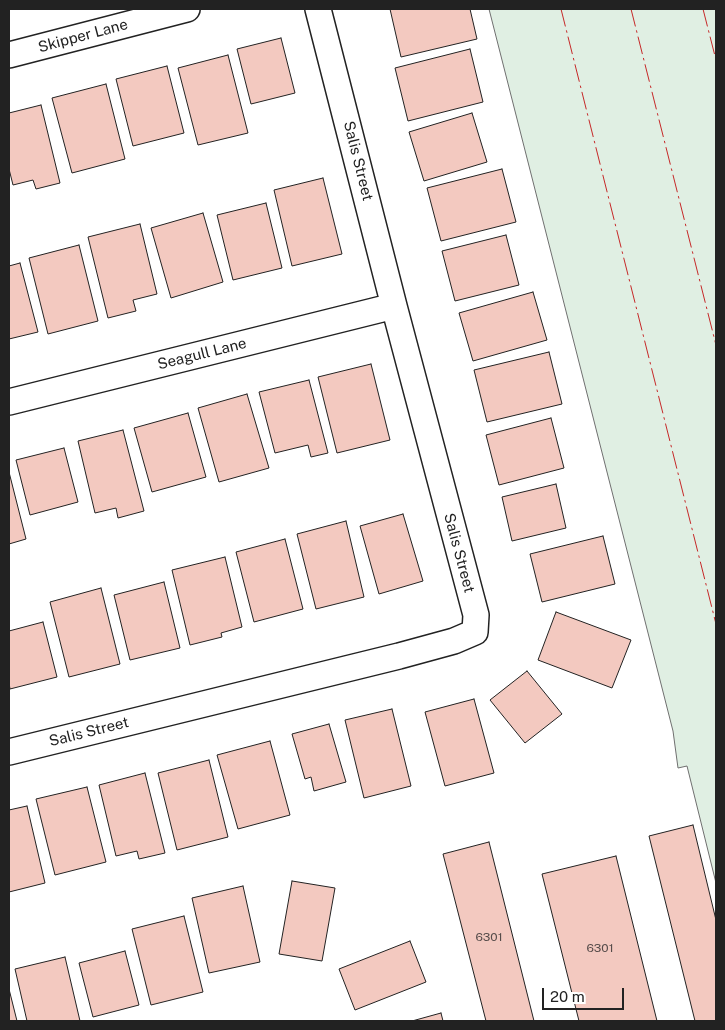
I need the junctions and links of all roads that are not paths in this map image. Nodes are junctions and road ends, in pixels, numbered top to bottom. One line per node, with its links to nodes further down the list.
1 (187, 9): 3 (street, Skipper Lane)
2 (318, 9): 4 (street, Salis Street)
3 (9, 55)
4 (394, 306): 5 (street, Seagull Lane); 6 (street, Salis Street)
5 (9, 402)
6 (9, 752)

